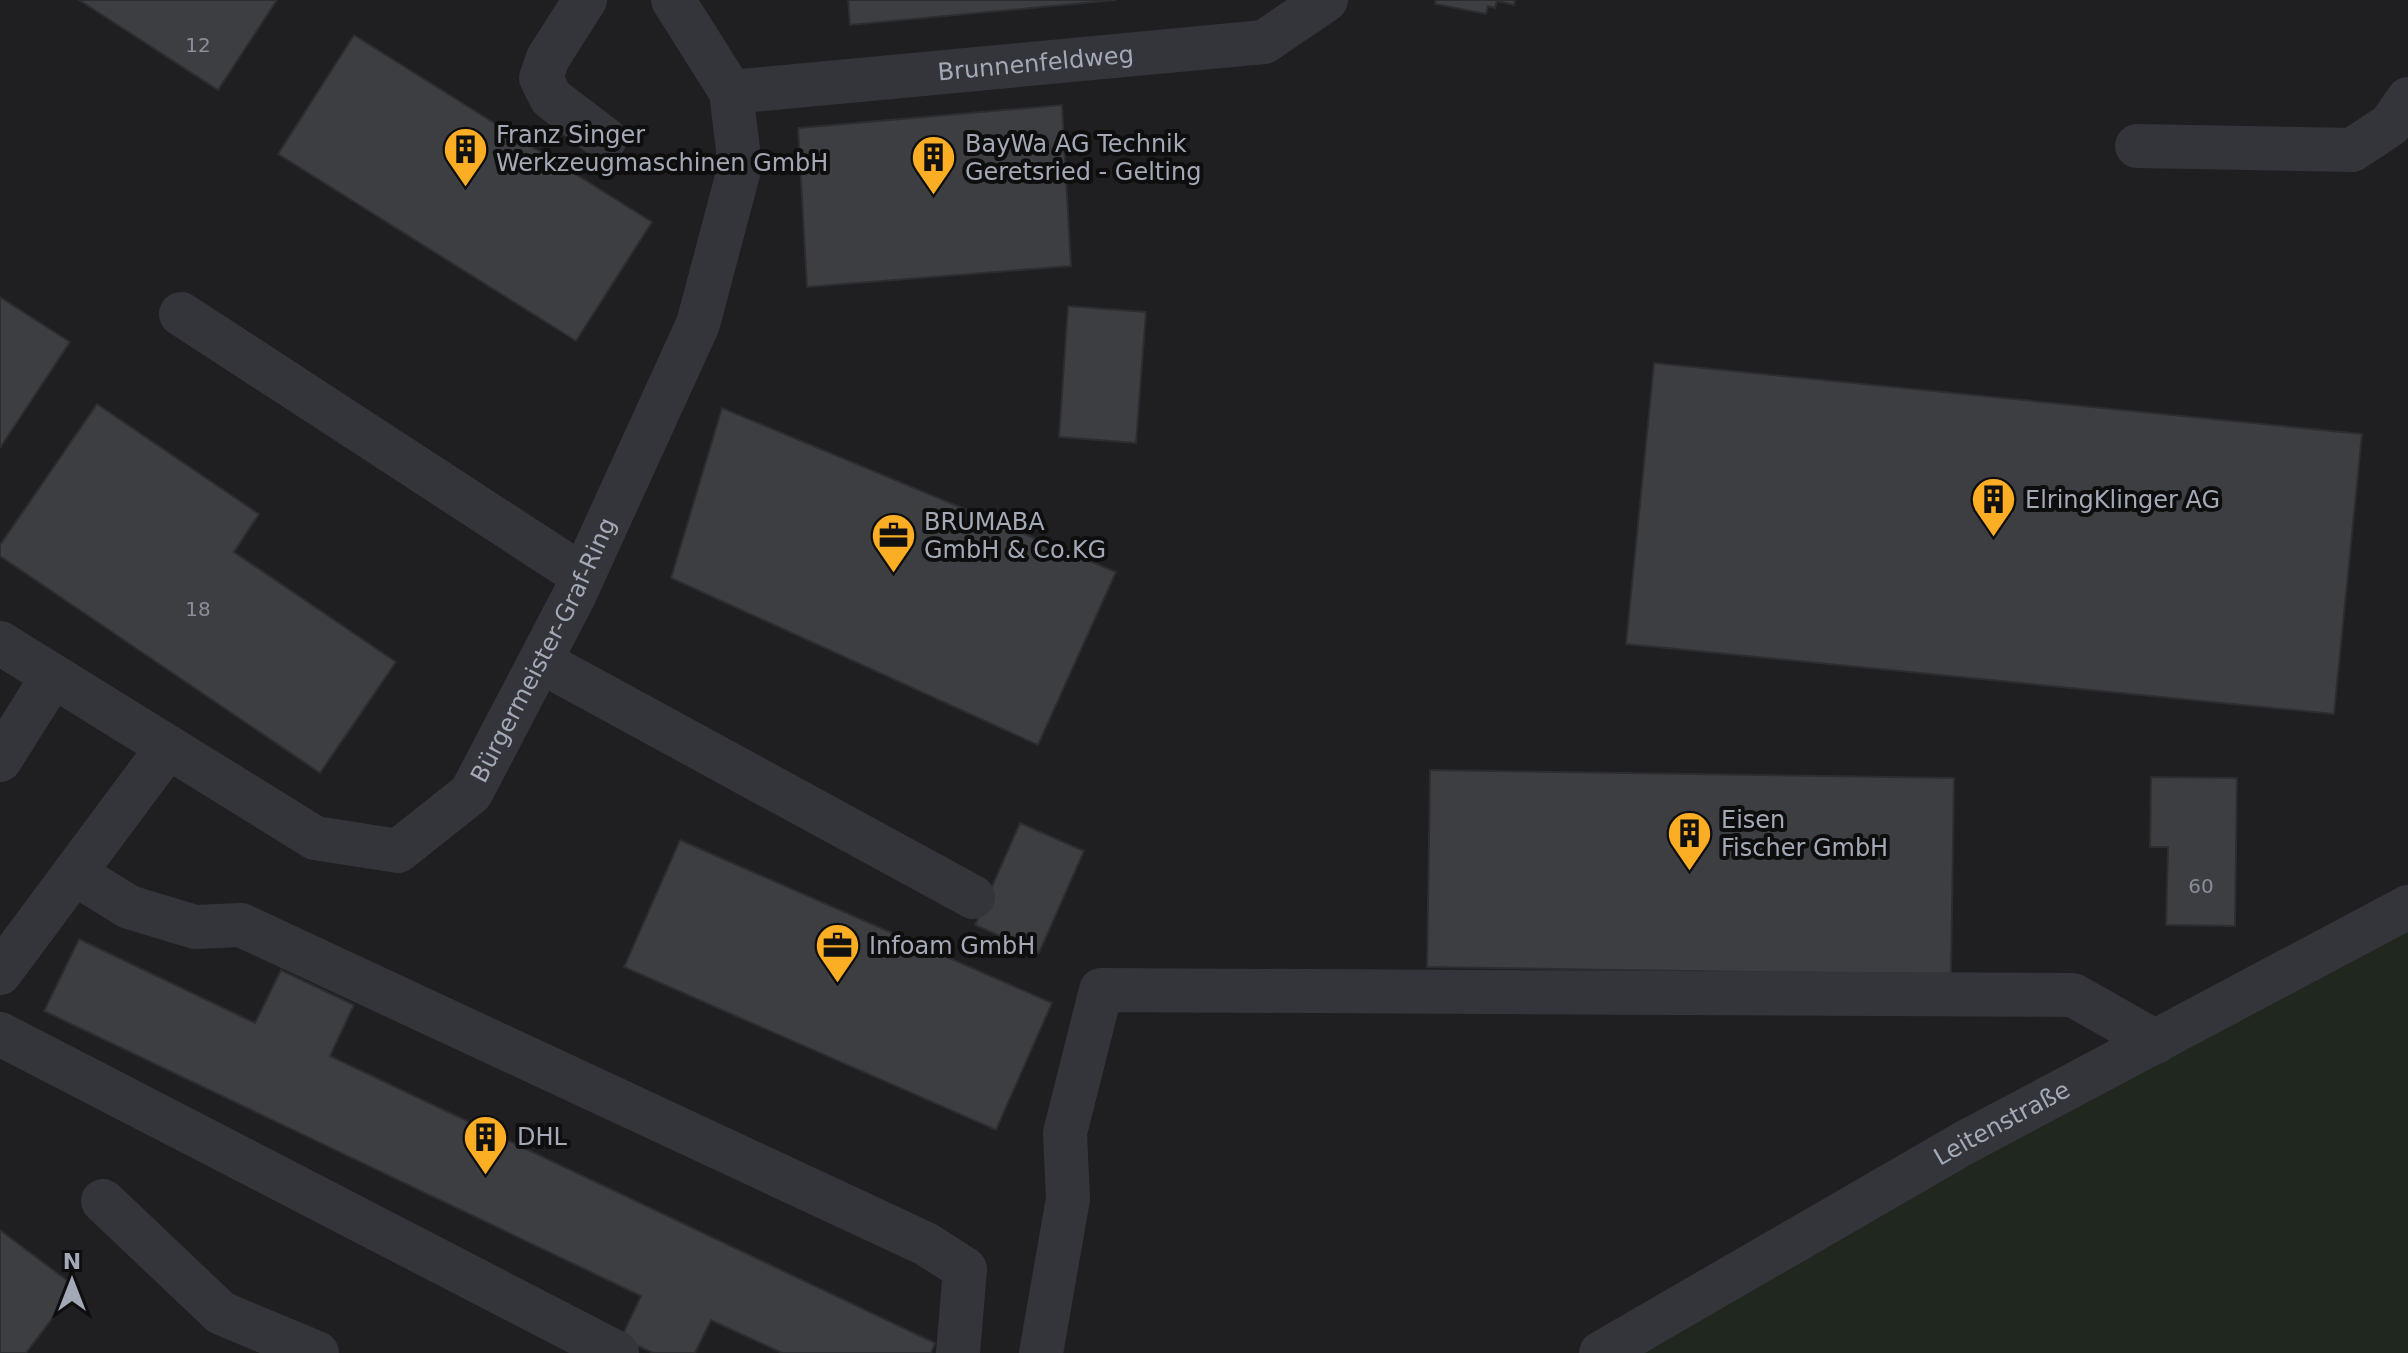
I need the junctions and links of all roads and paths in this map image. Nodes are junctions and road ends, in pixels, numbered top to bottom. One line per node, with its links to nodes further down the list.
1 (585, 0): 6 (street)
2 (673, 0): 4 (street, Bürgermeister-Graf-Ring)
3 (1326, 0): 4 (street, Brunnenfeldweg)
4 (731, 92): 9 (street, Bürgermeister-Graf-Ring)
5 (2408, 99): 7 (street)
6 (605, 139)
7 (2137, 146)
8 (181, 314): 9 (street)
9 (583, 576): 11 (street, Bürgermeister-Graf-Ring)
10 (0, 643): 12 (street, Bürgermeister-Graf-Ring)
11 (540, 661): 13 (street, Bürgermeister-Graf-Ring); 16 (street)
12 (53, 676): 13 (street, Bürgermeister-Graf-Ring); 14 (street)
13 (168, 747): 15 (street)
14 (0, 760)
15 (74, 873): 18 (street); 24 (street)
16 (973, 897)
17 (2408, 907): 20 (street, Leitenstraße)
18 (0, 973)
19 (0, 1034): 23 (street)
20 (2156, 1042): 25 (street); 26 (street, Leitenstraße)
21 (103, 1201): 22 (street)
22 (317, 1353)
23 (617, 1353)
24 (958, 1353)
25 (1041, 1353)
26 (1601, 1353)

